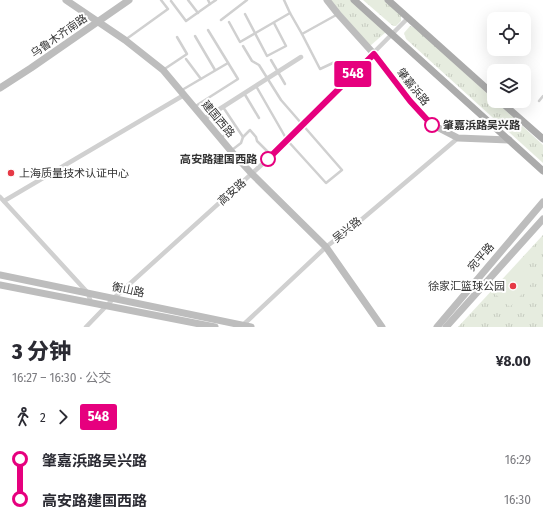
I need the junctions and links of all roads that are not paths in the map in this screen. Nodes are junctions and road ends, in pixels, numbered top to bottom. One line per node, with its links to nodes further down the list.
1 (66, 0): 20 (street, 建国西路)
2 (129, 0): 20 (street, 乌鲁木齐南路)
3 (161, 0): 29 (lane)
4 (188, 0): 14 (lane)
5 (208, 0): 13 (lane)
6 (216, 0): 13 (lane)
7 (247, 0): 19 (lane)
8 (284, 0): 15 (lane)
9 (327, 0): 17 (street, 肇嘉浜路)
10 (354, 0): 26 (main road, 肇嘉浜路)
11 (388, 0): 18 (main road)
12 (171, 1): 14 (lane)
13 (210, 4): 14 (lane)
14 (198, 13)
15 (290, 13): 22 (lane); 25 (lane)
16 (245, 14): 24 (lane)
17 (338, 14): 25 (lane); 31 (street, 肇嘉浜路)
18 (408, 18): 26 (street, 高安路); 45 (main road)
19 (221, 20)
20 (99, 22): 29 (street, 建国西路); 44 (street, 乌鲁木齐南路)
21 (229, 22): 24 (lane)
22 (274, 23): 24 (lane); 24 (lane)
23 (208, 30): 35 (lane)
24 (255, 34)
25 (302, 34): 39 (lane)
26 (392, 35): 31 (street, 高安路); 62 (main road, 肇嘉浜路)
27 (195, 36): 37 (lane)
28 (177, 37): 36 (lane)
29 (125, 40): 36 (street, 建国西路)
30 (243, 46): 40 (lane)
31 (374, 54): 39 (street, 高安路); 59 (street, 肇嘉浜路)
32 (301, 57): 38 (street)
33 (186, 59): 41 (lane)
34 (271, 60): 38 (lane)
35 (228, 63): 37 (lane); 51 (lane)
36 (162, 70): 46 (street, 建国西路)
37 (215, 70): 41 (lane)
38 (278, 71): 40 (street); 42 (lane)
39 (350, 77): 55 (street, 高安路)
40 (267, 78): 43 (street); 55 (lane)
41 (200, 79): 46 (lane)
42 (285, 84)
43 (256, 85): 47 (street); 61 (lane)
44 (0, 88)
45 (487, 89)
46 (182, 93): 51 (street, 建国西路); 67 (street)
47 (244, 93): 50 (street); 53 (lane)
48 (543, 96): 49 (lane)
49 (539, 101)
50 (223, 106): 54 (street); 56 (lane)
51 (194, 107): 54 (street, 建国西路)
52 (508, 108): 60 (main road)
53 (259, 118)
54 (204, 119): 58 (street, 建国西路)
55 (302, 124): 61 (street, 高安路); 61 (lane)
56 (236, 126): 57 (lane); 58 (lane)
57 (243, 137): 63 (lane); 64 (lane)
58 (220, 138): 63 (street, 建国西路)
59 (458, 138): 62 (street, 肇嘉浜路); 70 (street, 吴兴路)
60 (543, 139)
61 (287, 140): 64 (street, 高安路)
62 (508, 140): 65 (main road, 肇嘉浜路)
63 (230, 151): 66 (street, 建国西路)
64 (272, 156): 66 (street, 高安路)
65 (543, 171)
66 (252, 174): 70 (street, 建国西路); 74 (street, 高安路)
67 (1, 199): 73 (street)
68 (543, 202): 82 (street, 宛平路)
69 (543, 219): 83 (street, 宛平路)
70 (326, 247): 77 (street, 吴兴路); 81 (street, 建国西路)
71 (0, 275): 73 (street, 衡山路)
72 (0, 285): 75 (street, 衡山路)
73 (88, 293): 74 (street, 衡山路); 75 (street)
74 (114, 298): 76 (street, 高安路); 77 (street, 衡山路)
75 (91, 303): 76 (street, 衡山路)
76 (106, 306): 78 (street, 高安路); 79 (street, 衡山路)
77 (241, 326): 80 (street, 衡山路)
78 (86, 327)
79 (215, 327)
80 (251, 327)
81 (382, 327)
82 (437, 327)
83 (446, 327)

